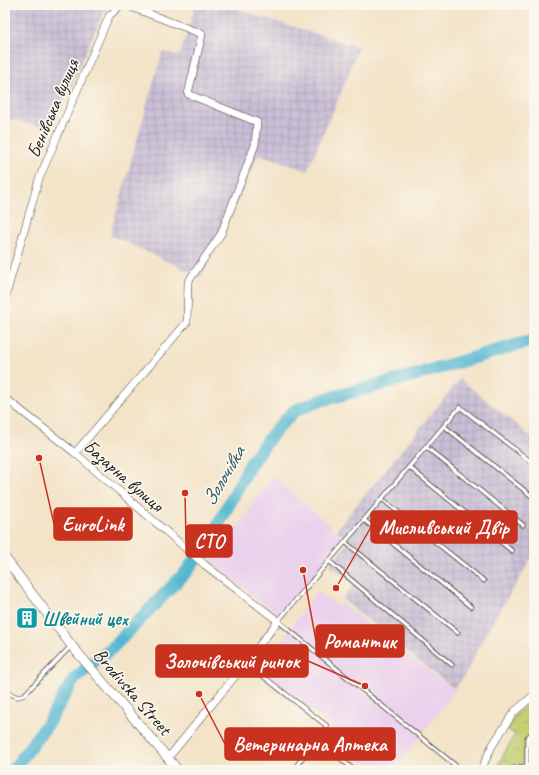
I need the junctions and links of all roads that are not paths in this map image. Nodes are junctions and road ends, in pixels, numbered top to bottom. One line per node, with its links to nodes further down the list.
1 (121, 5): 3 (street, Бенівська вулиця)
2 (126, 5): 7 (street)
3 (5, 298)
4 (5, 398): 7 (street, Базарна вулиця)
5 (444, 426): 6 (lane); 8 (lane); 10 (lane)
6 (426, 446): 9 (lane); 13 (lane)
7 (75, 453): 20 (street, Базарна вулиця)
8 (534, 464)
9 (409, 467): 11 (lane); 15 (lane)
10 (534, 498)
11 (382, 499): 12 (lane); 18 (lane)
12 (364, 520): 14 (lane); 19 (lane)
13 (523, 525)
14 (345, 542): 17 (lane); 21 (lane)
15 (512, 551)
16 (5, 558): 22 (street, Brodivska Street)
17 (329, 561): 20 (lane); 24 (lane)
18 (484, 581)
19 (471, 607)
20 (278, 621): 23 (street); 34 (lane)
21 (458, 633)
22 (74, 648): 25 (lane); 29 (street, Brodivska Street)
23 (246, 663): 28 (lane); 29 (street)
24 (452, 665)
25 (5, 692)
26 (534, 695): 35 (street)
27 (534, 731): 30 (lane)
28 (317, 739): 32 (lane); 33 (lane)
29 (168, 758): 31 (street, Brodivska Street)
30 (527, 766): 36 (lane); 37 (lane)
31 (178, 770)
32 (293, 770)
33 (354, 770)
34 (461, 770)
35 (481, 770)
36 (508, 770)
37 (531, 770)

